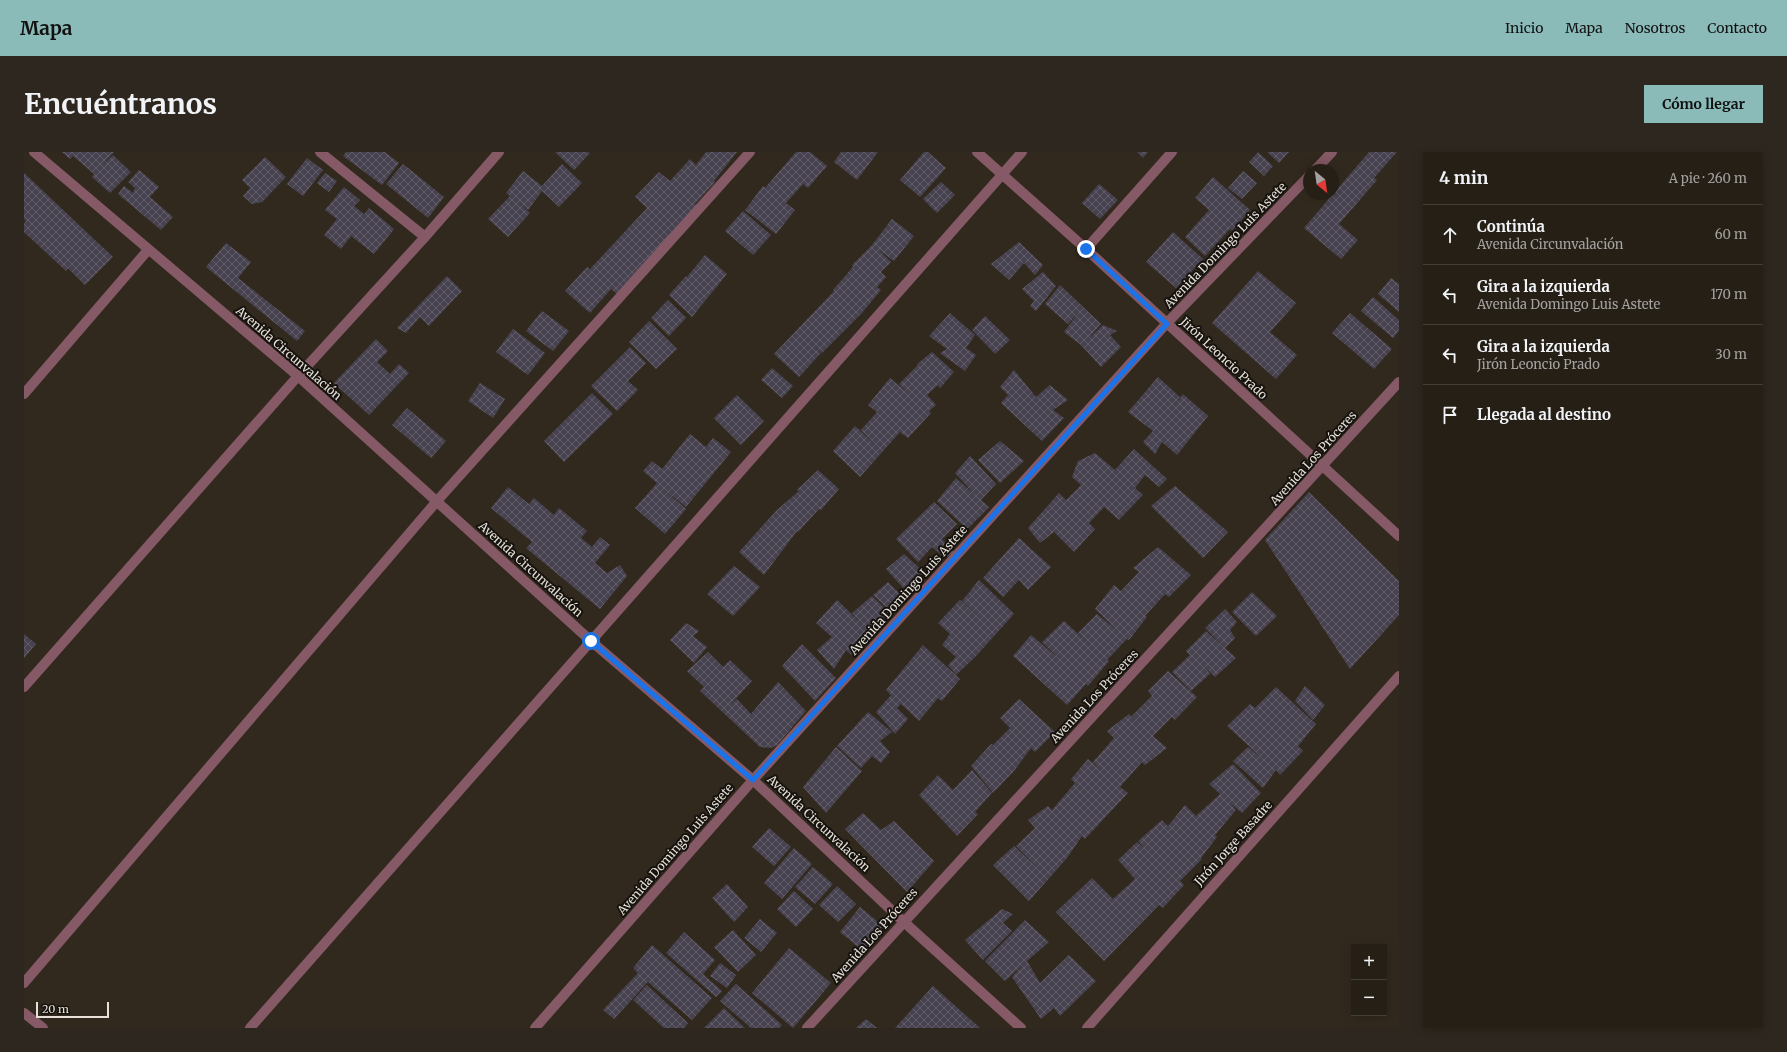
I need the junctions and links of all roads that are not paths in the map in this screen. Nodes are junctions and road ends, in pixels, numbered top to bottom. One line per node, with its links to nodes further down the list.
1 (34, 152): 14 (street, Avenida Circunvalación)
2 (320, 152): 12 (street)
3 (499, 152): 12 (street)
4 (750, 152): 20 (street)
5 (977, 152): 10 (street, Jirón Leoncio Prado)
6 (1022, 152): 10 (street)
7 (1172, 152): 13 (street)
8 (1332, 152): 9 (street)
9 (1321, 164)
10 (1003, 174): 13 (street, Jirón Leoncio Prado); 22 (street)
11 (1303, 182): 15 (street, Avenida Domingo Luis Astete)
12 (425, 237): 16 (street)
13 (1086, 249): 15 (street, Jirón Leoncio Prado)
14 (148, 250): 16 (street, Avenida Circunvalación); 18 (street)
15 (1167, 324): 19 (street, Jirón Leoncio Prado); 25 (street, Avenida Domingo Luis Astete)
16 (298, 376): 20 (street, Avenida Circunvalación); 24 (street)
17 (1399, 382): 19 (street, Avenida Los Próceres)
18 (24, 394)
19 (1323, 466): 21 (street, Jirón Leoncio Prado); 26 (street, Avenida Los Próceres)
20 (437, 501): 22 (street, Avenida Circunvalación); 27 (street)
21 (1399, 536)
22 (591, 641): 25 (street, Avenida Circunvalación); 30 (street)
23 (1399, 676): 34 (street, Jirón Jorge Basadre)
24 (24, 687)
25 (753, 780): 26 (street, Avenida Circunvalación); 31 (street, Avenida Domingo Luis Astete)
26 (904, 922): 32 (street, Avenida Los Próceres); 33 (street, Avenida Circunvalación)
27 (24, 983)
28 (24, 1013): 29 (street)
29 (43, 1028)
30 (250, 1028)
31 (535, 1028)
32 (807, 1028)
33 (1022, 1028)
34 (1087, 1028)

